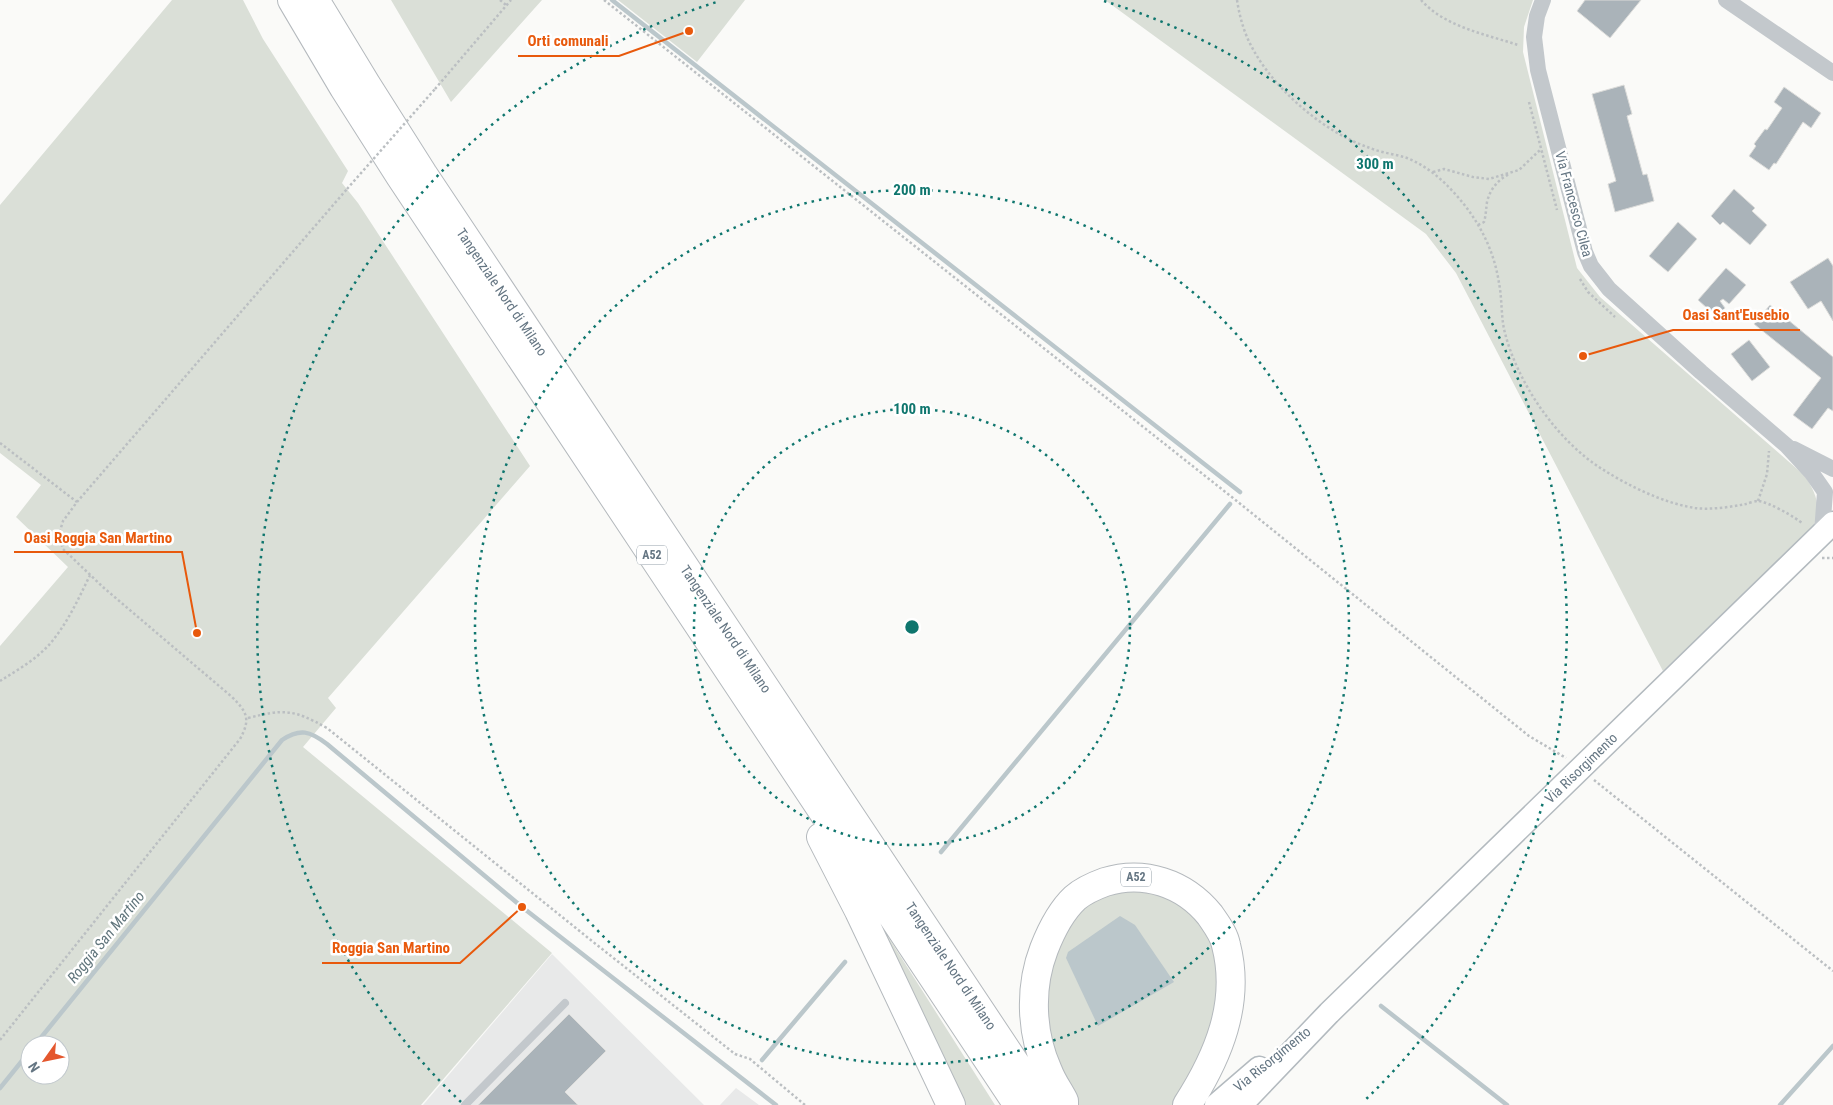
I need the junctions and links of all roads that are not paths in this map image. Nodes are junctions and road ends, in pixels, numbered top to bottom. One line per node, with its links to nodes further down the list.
1 (292, 0): 9 (highway, Tangenziale Nord di Milano / A52)
2 (315, 0): 16 (highway, Tangenziale Nord di Milano / A52)
3 (1543, 0): 6 (street, Via Francesco Cilea)
4 (1726, 0): 5 (street)
5 (1833, 73)
6 (1787, 446): 7 (street, Via Francesco Cilea); 8 (street, Via Francesco Cilea)
7 (1833, 469)
8 (1829, 494): 10 (street, Via Francesco Cilea)
9 (620, 507): 14 (highway, A52); 15 (highway, Tangenziale Nord di Milano / A52)
10 (1819, 527): 12 (street, Via Risorgimento)
11 (565, 1002): 13 (lane)
12 (1328, 1013): 19 (street, Via Risorgimento); 20 (street, Via Risorgimento)
13 (465, 1105)
14 (951, 1105)
15 (1018, 1105)
16 (1043, 1105)
17 (1064, 1105): 18 (highway, A52)
18 (1187, 1105)
19 (1216, 1105)
20 (1241, 1105)

